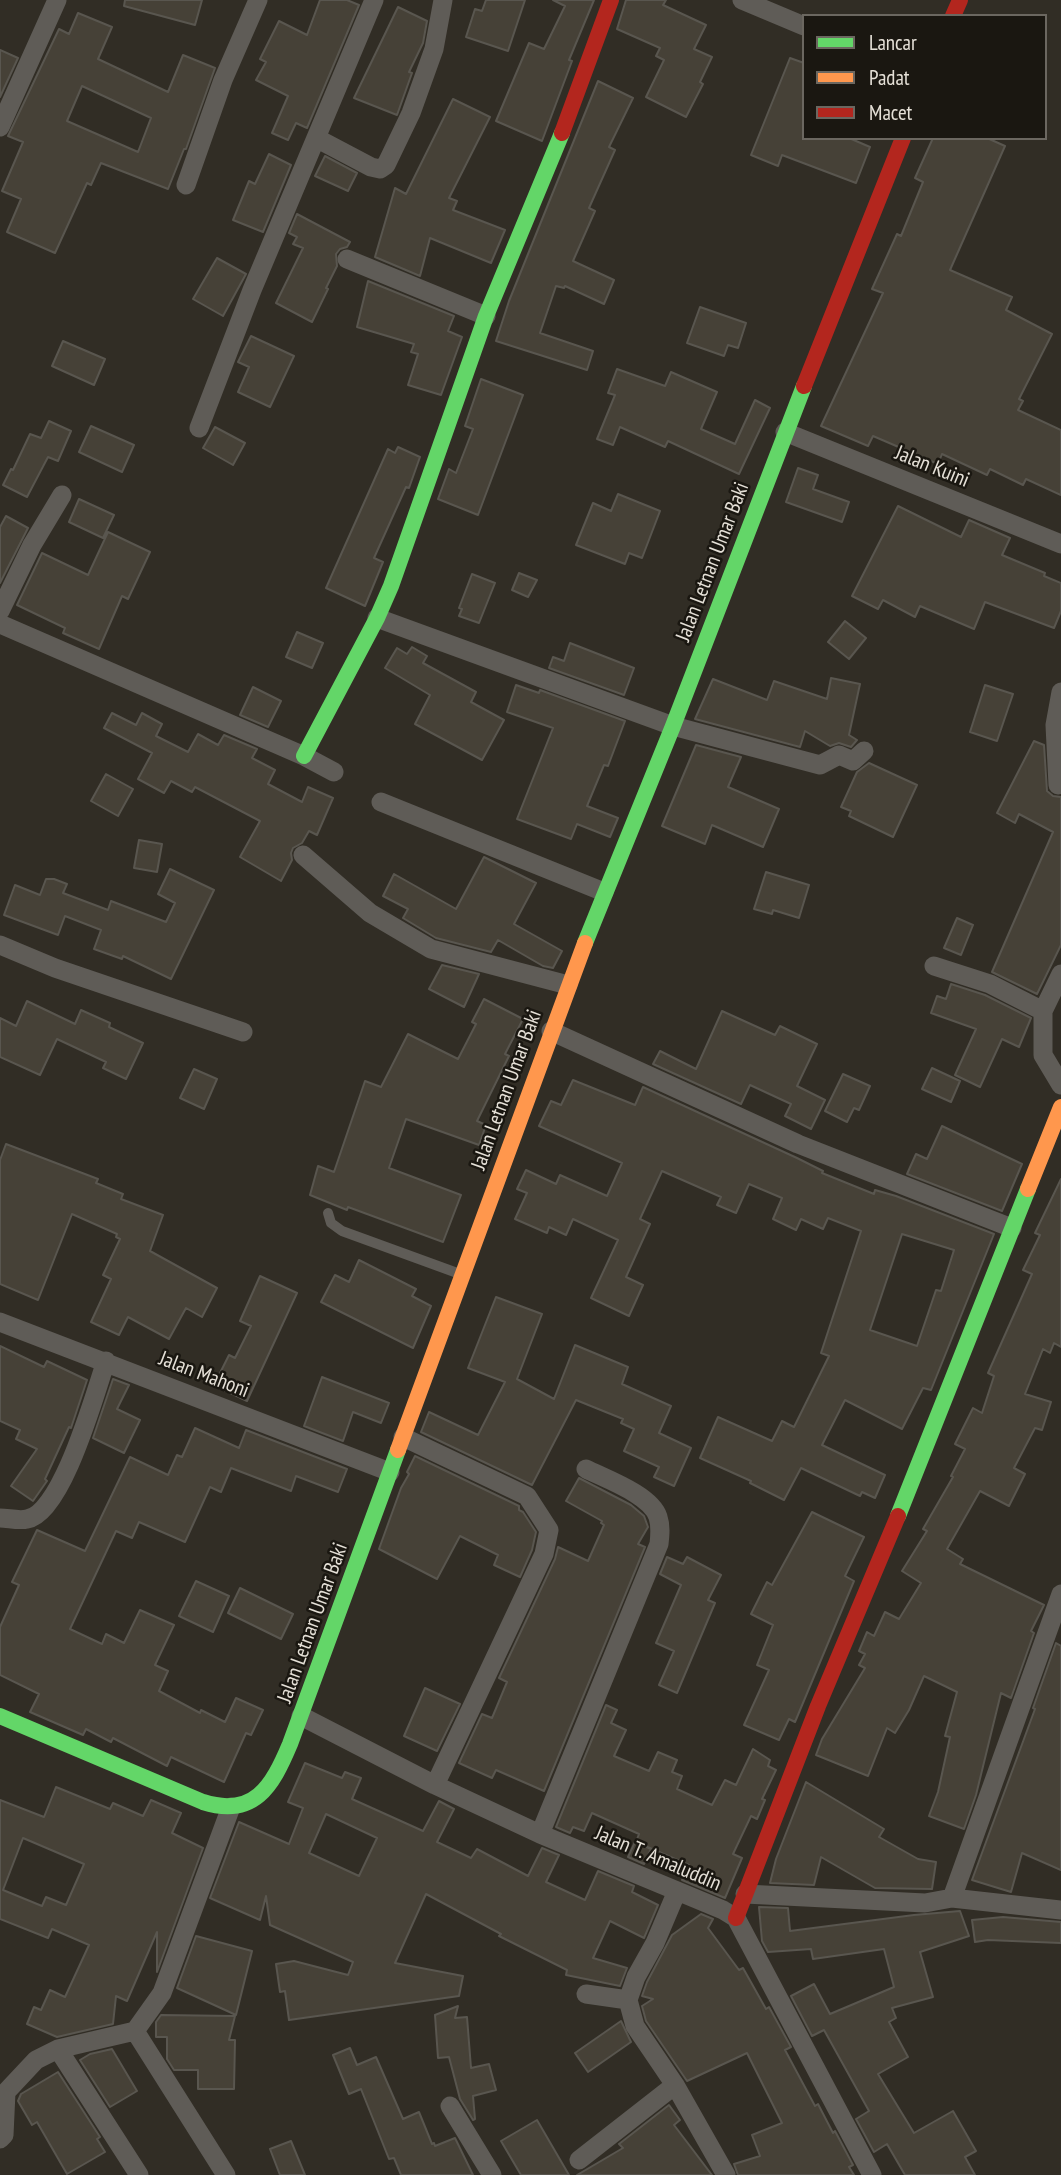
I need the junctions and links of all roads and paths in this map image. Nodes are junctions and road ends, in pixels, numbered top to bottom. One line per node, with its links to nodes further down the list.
1 (57, 0): 8 (street)
2 (258, 0): 11 (street)
3 (374, 0): 9 (street)
4 (443, 0): 9 (street)
5 (611, 0): 13 (street)
6 (742, 0): 7 (street)
7 (802, 25)
8 (0, 127)
9 (316, 138): 14 (street)
10 (902, 140): 15 (street, Jalan Letnan Umar Baki)
11 (186, 185)
12 (347, 259): 13 (street)
13 (486, 316): 19 (street)
14 (199, 428)
15 (785, 432): 17 (street, Jalan Kuini); 22 (street, Jalan Letnan Umar Baki)
16 (62, 495): 18 (street)
17 (1061, 544)
18 (0, 611)
19 (377, 618): 22 (street); 24 (street)
20 (0, 624): 24 (street)
21 (1061, 692): 26 (street)
22 (673, 726): 23 (street); 29 (street, Jalan Letnan Umar Baki)
23 (864, 751)
24 (304, 756): 25 (street)
25 (334, 772)
26 (1058, 785)
27 (381, 802): 29 (street)
28 (303, 855): 33 (street)
29 (604, 891): 33 (street, Jalan Letnan Umar Baki)
30 (0, 945): 35 (street)
31 (934, 966): 34 (street)
32 (1061, 974): 34 (street)
33 (568, 985): 36 (street, Jalan Letnan Umar Baki)
34 (1044, 1011): 37 (street)
35 (243, 1031)
36 (551, 1031): 40 (street); 41 (street, Jalan Letnan Umar Baki)
37 (1061, 1086)
38 (1061, 1107): 40 (street)
39 (328, 1213): 41 (lane)
40 (1012, 1228): 55 (street)
41 (462, 1275): 44 (street, Jalan Letnan Umar Baki)
42 (0, 1322): 43 (street, Jalan Mahoni)
43 (106, 1362): 46 (street, Jalan Mahoni); 47 (street)
44 (403, 1437): 46 (street, Jalan Letnan Umar Baki); 51 (street)
45 (586, 1469): 53 (street)
46 (390, 1472): 50 (street, Jalan Letnan Umar Baki)
47 (0, 1518)
48 (1061, 1594): 56 (street)
49 (0, 1716): 52 (street)
50 (301, 1716): 51 (street, Jalan T. Amaluddin); 52 (street, Jalan Letnan Umar Baki)
51 (435, 1785): 53 (street, Jalan T. Amaluddin)
52 (230, 1807): 61 (street)
53 (540, 1834): 54 (street, Jalan T. Amaluddin)
54 (677, 1891): 58 (street, Jalan T. Amaluddin); 60 (street)
55 (745, 1894): 56 (street); 58 (street)
56 (952, 1898): 57 (street)
57 (1061, 1910)
58 (736, 1918): 71 (street, Jalan T. Amaluddin)
59 (586, 1994): 60 (street)
60 (628, 2000): 63 (street)
61 (135, 2031): 62 (street); 68 (street)
62 (58, 2049): 65 (street); 67 (street)
63 (675, 2085): 66 (street); 70 (street)
64 (450, 2106): 69 (street)
65 (0, 2139)
66 (579, 2160)
67 (139, 2175)
68 (226, 2175)
69 (492, 2175)
70 (726, 2175)
71 (872, 2175)

